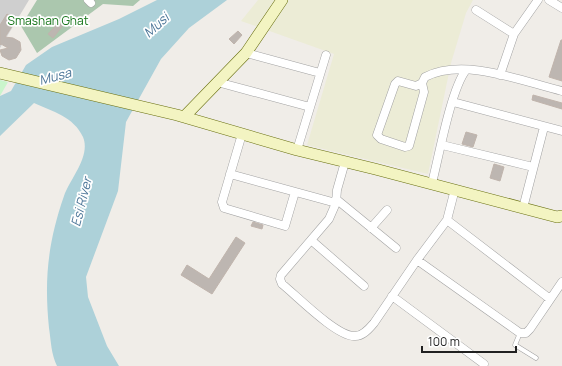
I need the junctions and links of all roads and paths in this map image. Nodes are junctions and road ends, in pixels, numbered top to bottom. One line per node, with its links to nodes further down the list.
1 (282, 0): 7 (street)
2 (538, 0): 6 (street)
3 (549, 0): 4 (street)
4 (562, 8)
5 (476, 10): 6 (street)
6 (514, 34): 12 (street)
7 (246, 53): 10 (street); 13 (street)
8 (326, 55): 10 (street)
9 (466, 70): 12 (street); 14 (street); 16 (street)
10 (320, 73): 17 (street)
11 (5, 74): 18 (street)
12 (500, 75): 15 (street)
13 (217, 82): 17 (street); 18 (street)
14 (422, 83): 14 (street)
15 (562, 91)
16 (453, 102): 19 (street); 22 (street)
17 (310, 108): 23 (street)
18 (181, 116): 21 (street)
19 (544, 127): 20 (street); 25 (street)
20 (562, 131)
21 (242, 134): 23 (street); 26 (street)
22 (442, 145): 25 (street); 27 (street)
23 (298, 150): 24 (street)
24 (345, 162): 27 (street); 30 (street)
25 (533, 167): 31 (street)
26 (230, 174): 29 (street); 29 (street)
27 (432, 183): 28 (street)
28 (455, 189): 31 (street); 34 (street)
29 (295, 192): 30 (street)
30 (336, 201): 35 (street); 36 (street)
31 (523, 208): 33 (street)
32 (387, 210): 35 (street)
33 (562, 216)
34 (447, 220): 38 (street); 42 (street)
35 (371, 228): 37 (street)
36 (311, 240): 40 (street); 41 (street)
37 (396, 248)
38 (417, 260): 41 (street); 43 (street)
39 (562, 282): 42 (street)
40 (364, 286)
41 (392, 296): 45 (street)
42 (550, 299): 43 (street)
43 (520, 333): 44 (lane)
44 (536, 358)
45 (484, 364)

